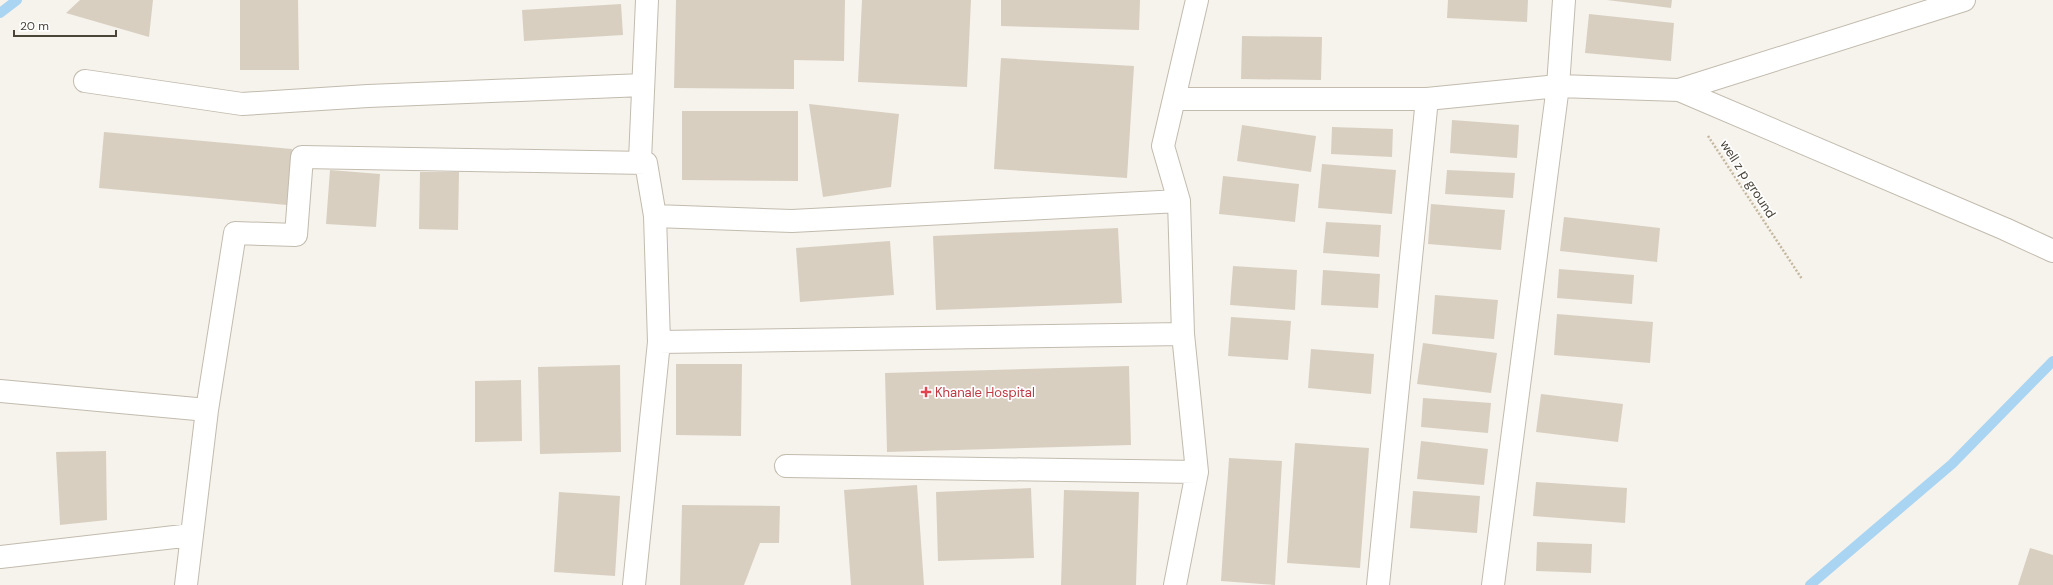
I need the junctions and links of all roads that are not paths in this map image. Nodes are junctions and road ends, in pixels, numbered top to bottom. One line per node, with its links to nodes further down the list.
1 (647, 0): 6 (street)
2 (1197, 0): 9 (street)
3 (1564, 0): 7 (street)
4 (1964, 0): 8 (street)
5 (85, 81): 6 (street)
6 (643, 85): 11 (street)
7 (1558, 86): 8 (street); 10 (street); 27 (street)
8 (1679, 90): 14 (street)
9 (1174, 99): 10 (street); 12 (street)
10 (1427, 99): 26 (street)
11 (646, 163): 13 (street); 18 (street)
12 (1179, 201): 13 (street); 15 (street)
13 (655, 216): 16 (street)
14 (2053, 251)
15 (1183, 334): 16 (street); 20 (street)
16 (659, 342): 24 (street)
17 (0, 391): 18 (street)
18 (207, 410): 21 (street)
19 (786, 466): 20 (street)
20 (1197, 472): 25 (street)
21 (192, 535): 22 (street); 23 (street)
22 (0, 557)
23 (186, 585)
24 (634, 585)
25 (1175, 585)
26 (1378, 585)
27 (1493, 585)

